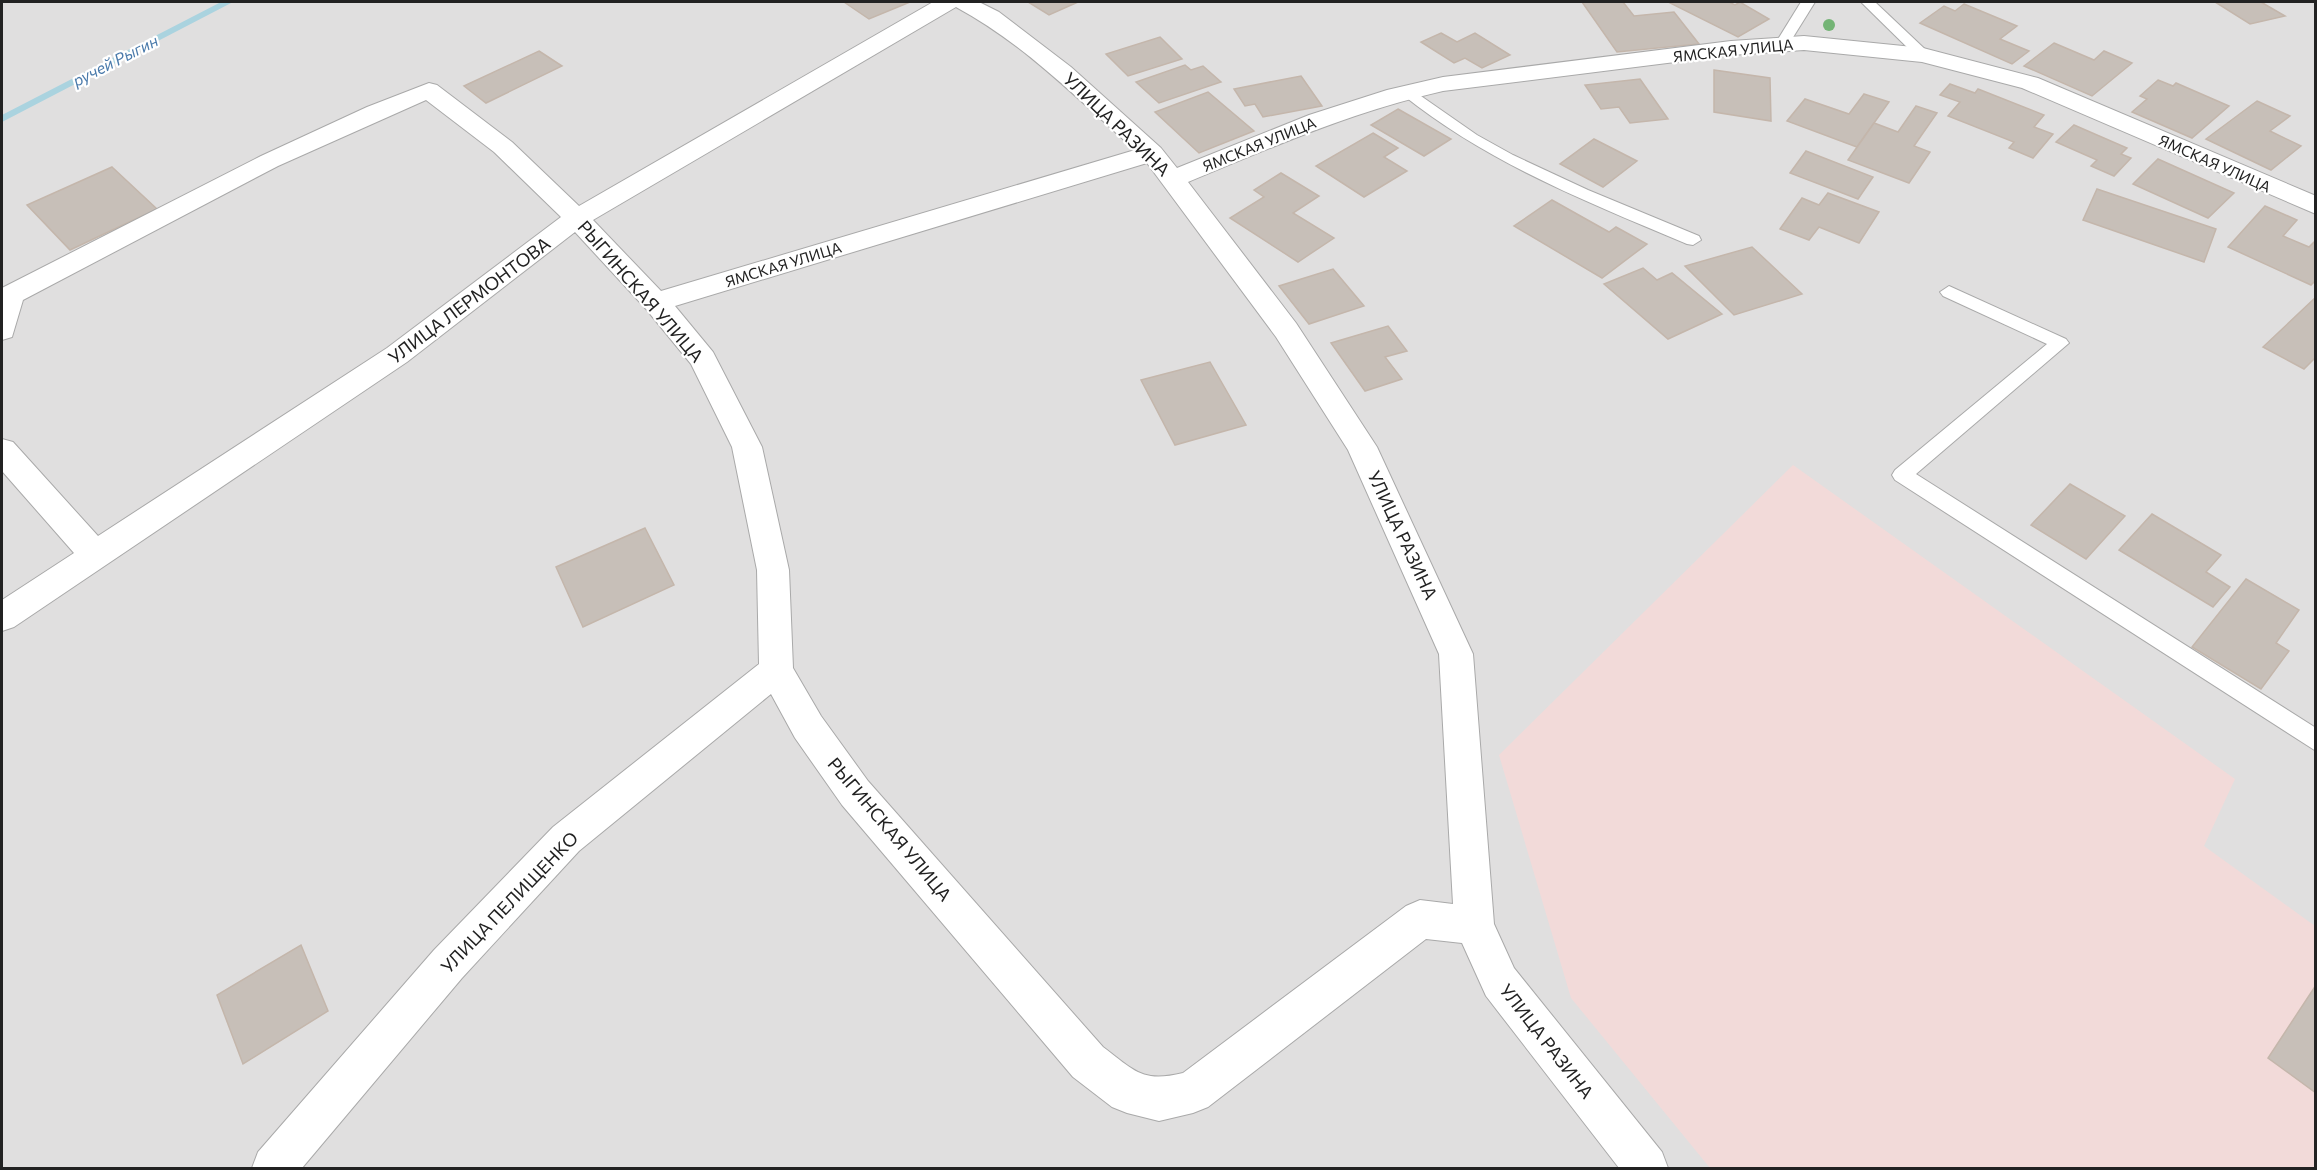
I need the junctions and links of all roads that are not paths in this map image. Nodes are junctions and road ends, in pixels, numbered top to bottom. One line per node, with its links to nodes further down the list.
1 (948, 2): 11 (street, УЛИЦА ЛЕРМОНТОВА)
2 (963, 2): 8 (street, УЛИЦА РАЗИНА)
3 (1808, 2): 5 (lane)
4 (1868, 2): 6 (lane)
5 (1782, 44): 6 (street, ЯМСКАЯ УЛИЦА); 7 (street, ЯМСКАЯ УЛИЦА)
6 (1923, 55): 10 (street, ЯМСКАЯ УЛИЦА)
7 (1408, 92): 9 (street, ЯМСКАЯ УЛИЦА); 12 (lane)
8 (1152, 153): 9 (street, УЛИЦА РАЗИНА); 14 (street, ЯМСКАЯ УЛИЦА)
9 (1174, 178): 21 (street, УЛИЦА РАЗИНА)
10 (2316, 206)
11 (577, 218): 14 (street, РЫГИНСКАЯ УЛИЦА); 15 (street, РЫГИНСКАЯ УЛИЦА); 17 (street, УЛИЦА ЛЕРМОНТОВА)
12 (1693, 240)
13 (1949, 292): 20 (lane)
14 (656, 302): 19 (street, РЫГИНСКАЯ УЛИЦА)
15 (2, 330)
16 (2, 450): 17 (street)
17 (94, 554): 18 (street, УЛИЦА ЛЕРМОНТОВА)
18 (2, 617)
19 (776, 670): 21 (street, РЫГИНСКАЯ УЛИЦА); 22 (street, УЛИЦА ПЕЛИЩЕНКО)
20 (2316, 741)
21 (1474, 925): 23 (street, УЛИЦА РАЗИНА)
22 (274, 1168)
23 (1646, 1168)

